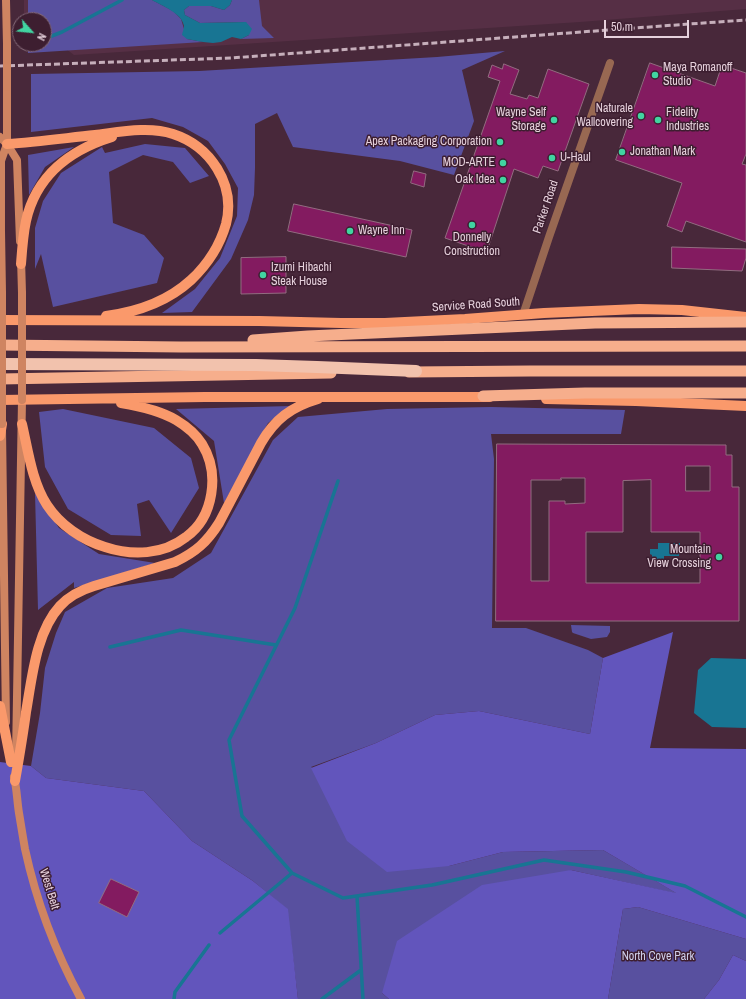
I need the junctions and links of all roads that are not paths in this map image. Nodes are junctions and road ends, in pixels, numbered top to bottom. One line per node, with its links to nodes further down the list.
1 (6, 0): 4 (main road, bridge)
2 (610, 63): 8 (street, Parker Road)
3 (143, 130): 4 (main road); 7 (main road); 11 (main road)
4 (2, 142): 6 (main road); 7 (main road)
5 (0, 228): 6 (main road)
6 (0, 231): 26 (main road, bridge)
7 (21, 264): 27 (main road, bridge)
8 (523, 315): 9 (main road, Service Road South); 11 (main road, Service Road South)
9 (746, 317)
10 (0, 320): 11 (main road)
11 (68, 321)
12 (746, 322): 15 (highway)
13 (0, 345): 15 (highway)
14 (746, 346): 15 (highway)
15 (181, 347)
16 (0, 364): 17 (highway)
17 (416, 371): 18 (highway); 19 (highway)
18 (746, 371)
19 (0, 378)
20 (746, 393): 21 (highway)
21 (483, 396): 22 (main road); 25 (main road)
22 (326, 397): 23 (main road); 31 (main road)
23 (81, 399): 24 (main road); 27 (main road)
24 (0, 400)
25 (743, 407)
26 (2, 424): 28 (main road); 30 (main road)
27 (22, 424): 31 (main road)
28 (0, 436)
29 (0, 706): 30 (main road)
30 (11, 762): 31 (main road)
31 (15, 781): 32 (main road, West Belt)
32 (80, 999)

